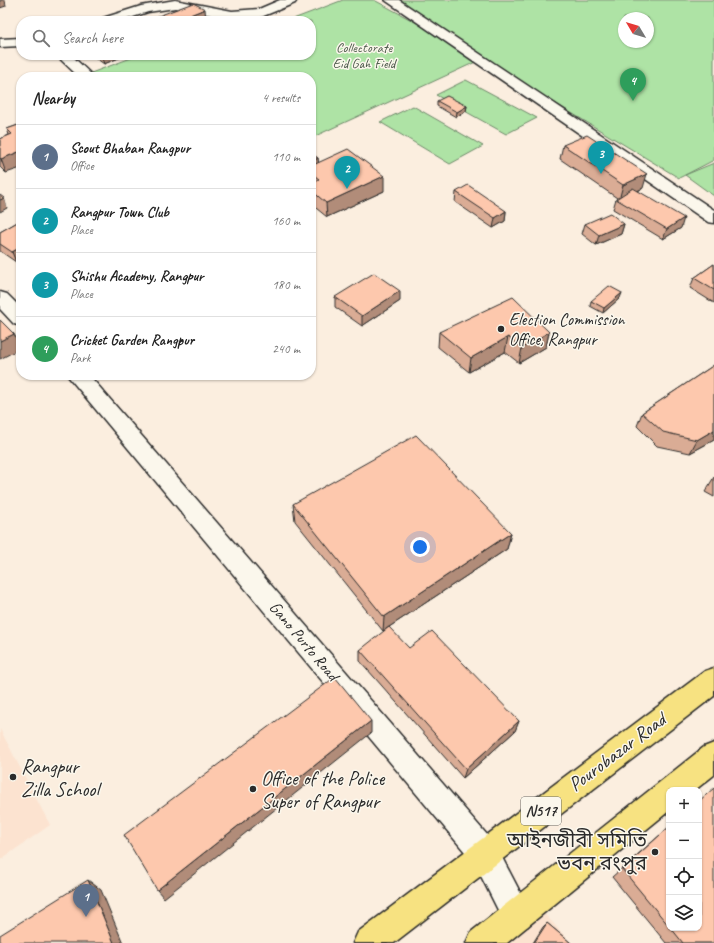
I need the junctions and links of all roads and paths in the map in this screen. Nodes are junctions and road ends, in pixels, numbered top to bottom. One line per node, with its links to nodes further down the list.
1 (291, 0): 3 (street)
2 (391, 0): 8 (street)
3 (124, 16)
4 (16, 42): 5 (street)
5 (0, 44)
6 (68, 60): 7 (street)
7 (82, 72)
8 (714, 218)
9 (0, 298): 10 (street)
10 (16, 313)
11 (81, 380): 16 (street, Gano Purto Road)
12 (714, 680): 16 (highway, Pourobazar Road / N517)
13 (712, 763): 14 (highway)
14 (677, 787)
15 (666, 795): 17 (highway)
16 (485, 854): 17 (street, Gano Purto Road); 18 (highway, Pourobazar Road / N517)
17 (518, 915): 19 (highway)
18 (369, 943)
19 (482, 943)

